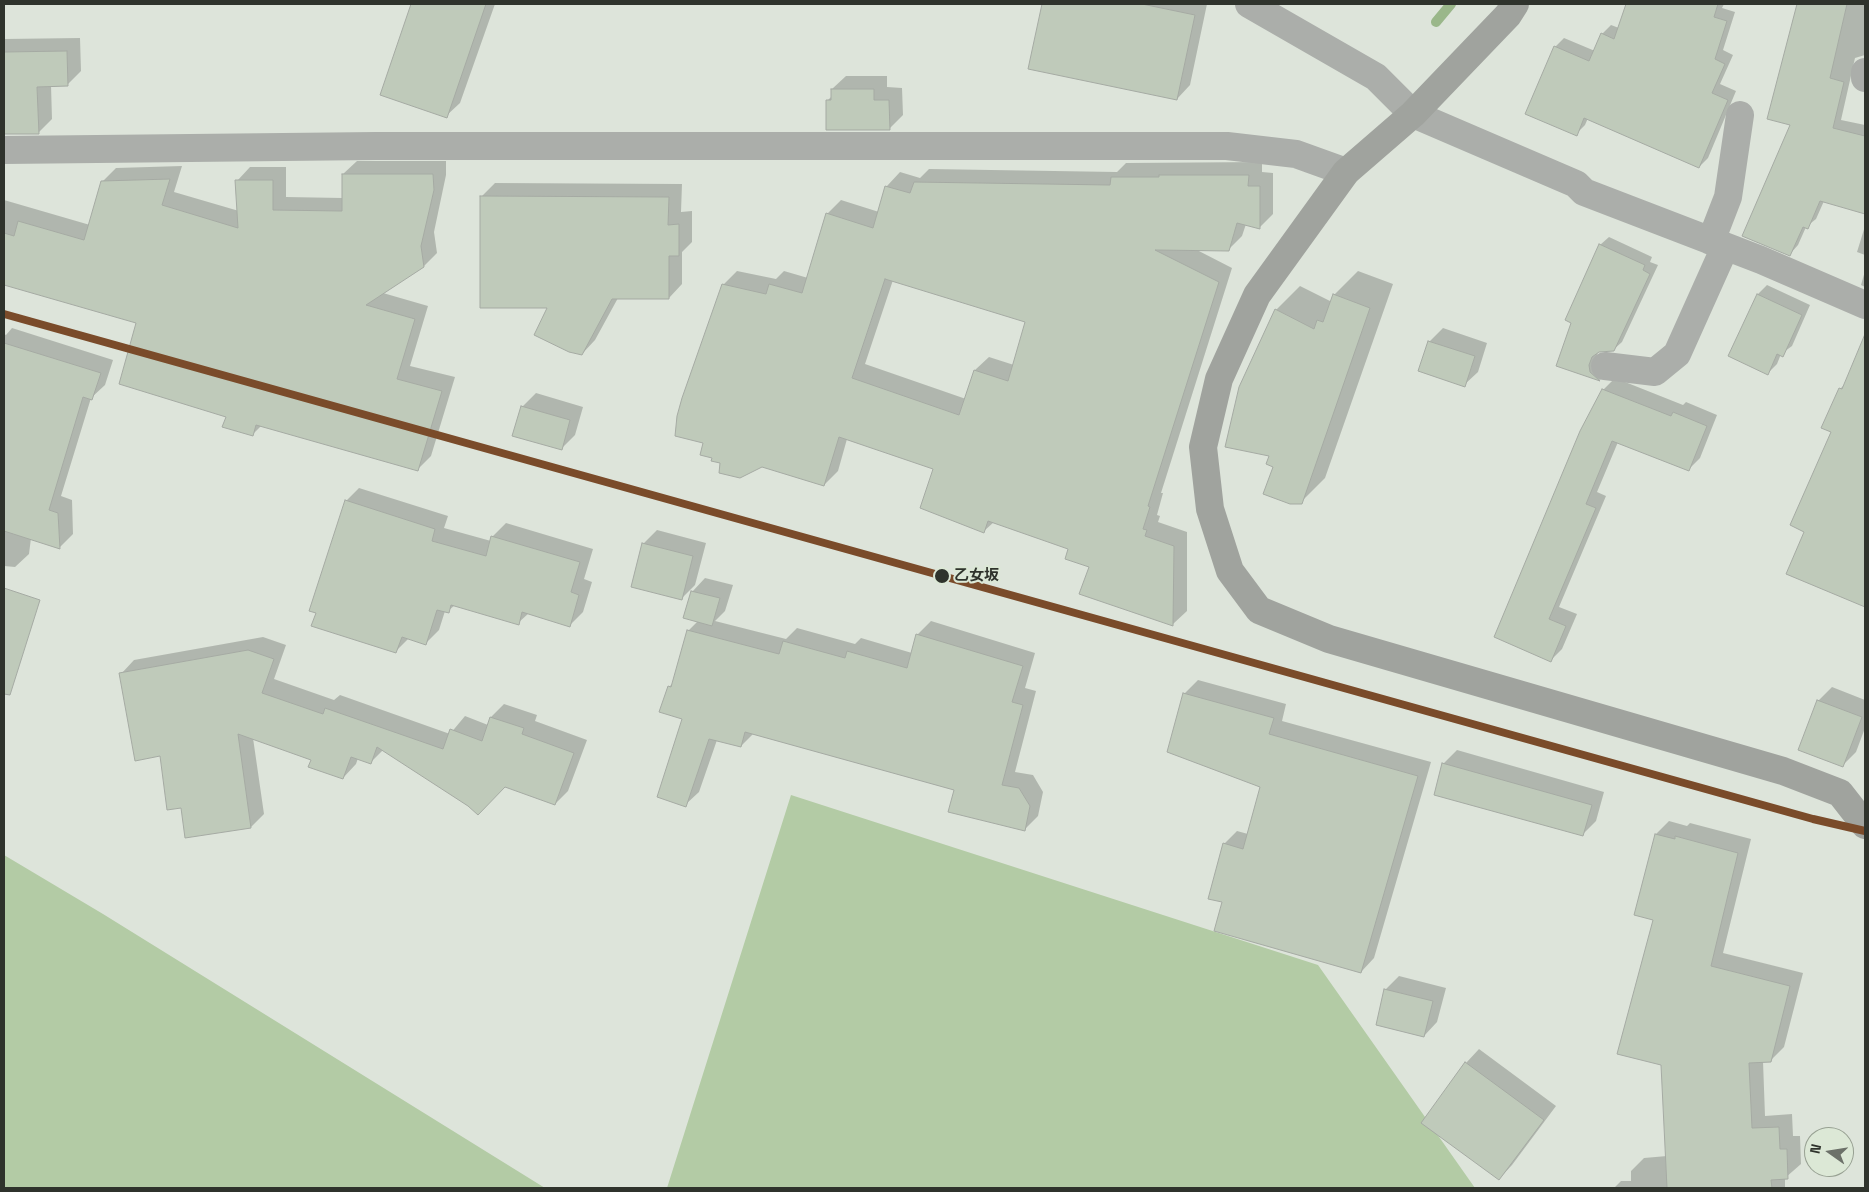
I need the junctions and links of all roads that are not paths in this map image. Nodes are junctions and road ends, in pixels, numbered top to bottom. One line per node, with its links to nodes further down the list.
1 (1249, 4): 5 (street)
2 (1515, 4): 5 (street)
3 (1865, 72): 4 (street)
4 (1865, 78)
5 (1413, 114): 8 (street); 9 (street)
6 (1740, 115): 9 (street)
7 (4, 150): 8 (street)
8 (1346, 172): 12 (street)
9 (1718, 244): 10 (street); 11 (street)
10 (1865, 305)
11 (1605, 366)
12 (1865, 825)

